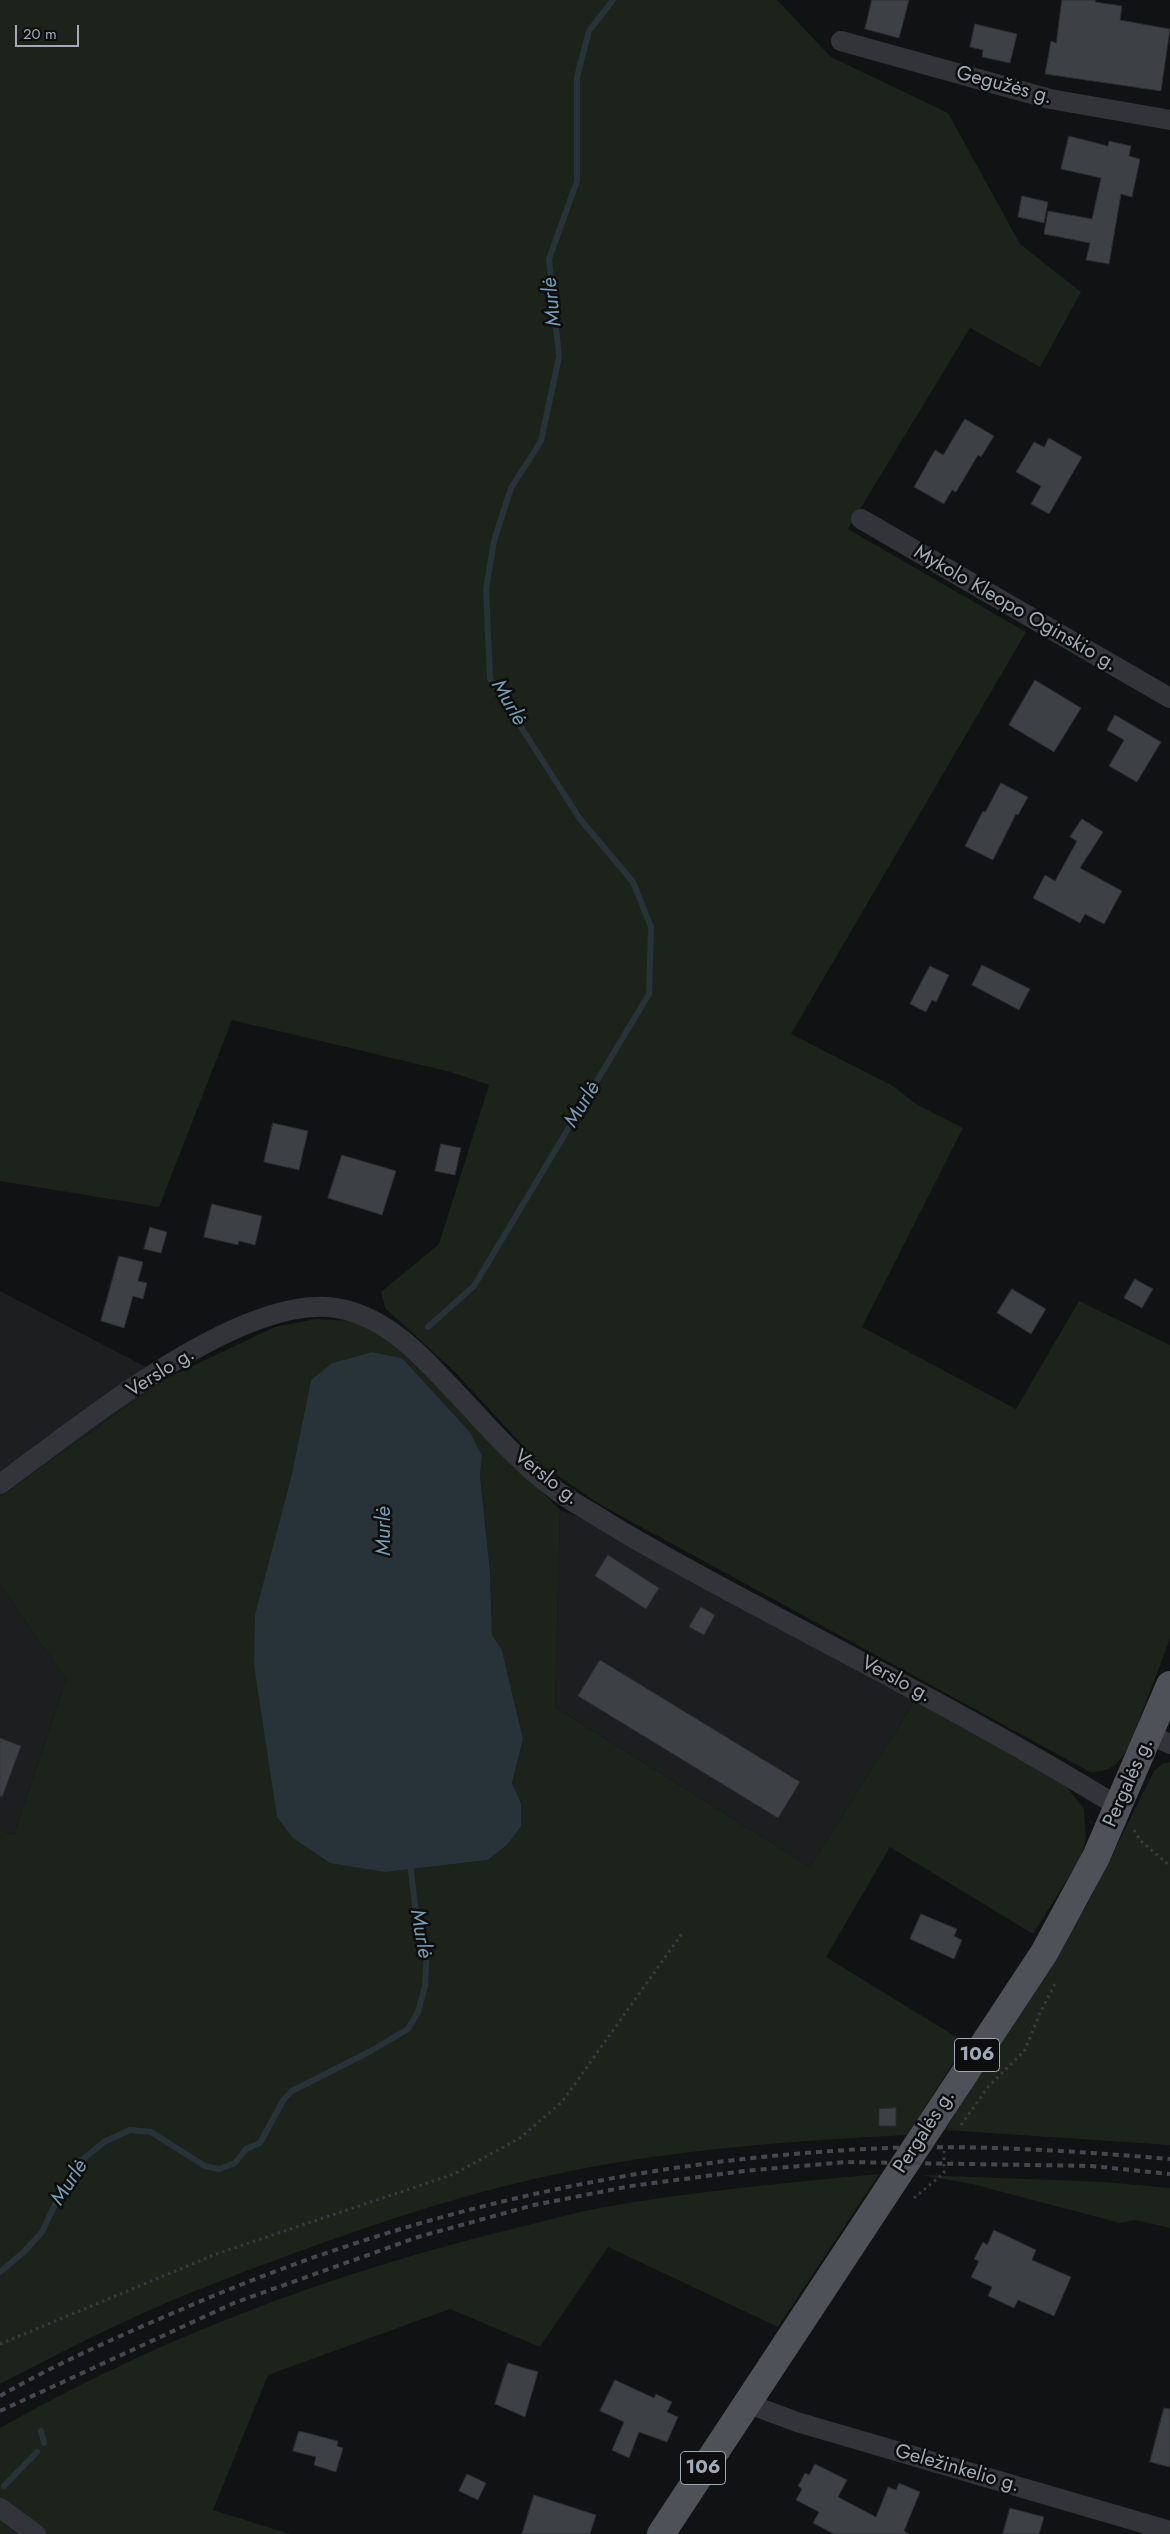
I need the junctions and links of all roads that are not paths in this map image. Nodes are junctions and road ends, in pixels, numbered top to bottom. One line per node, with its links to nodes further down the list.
1 (841, 41): 2 (street, Gegužės g.)
2 (1170, 120)
3 (861, 519): 4 (street, Mykolo Kleopo Oginskio g.)
4 (1170, 698)
5 (0, 1484): 8 (street, Verslo g.)
6 (1170, 1685): 7 (main road, Pergalės g. / 106)
7 (1160, 1740): 8 (main road, Pergalės g. / 106)
8 (1119, 1808): 9 (main road, Pergalės g. / 106)
9 (746, 2403): 11 (street, Geležinkelio g.); 13 (main road, Pergalės g. / 106)
10 (0, 2508): 12 (street)
11 (1170, 2531)
12 (36, 2534)
13 (661, 2534)

